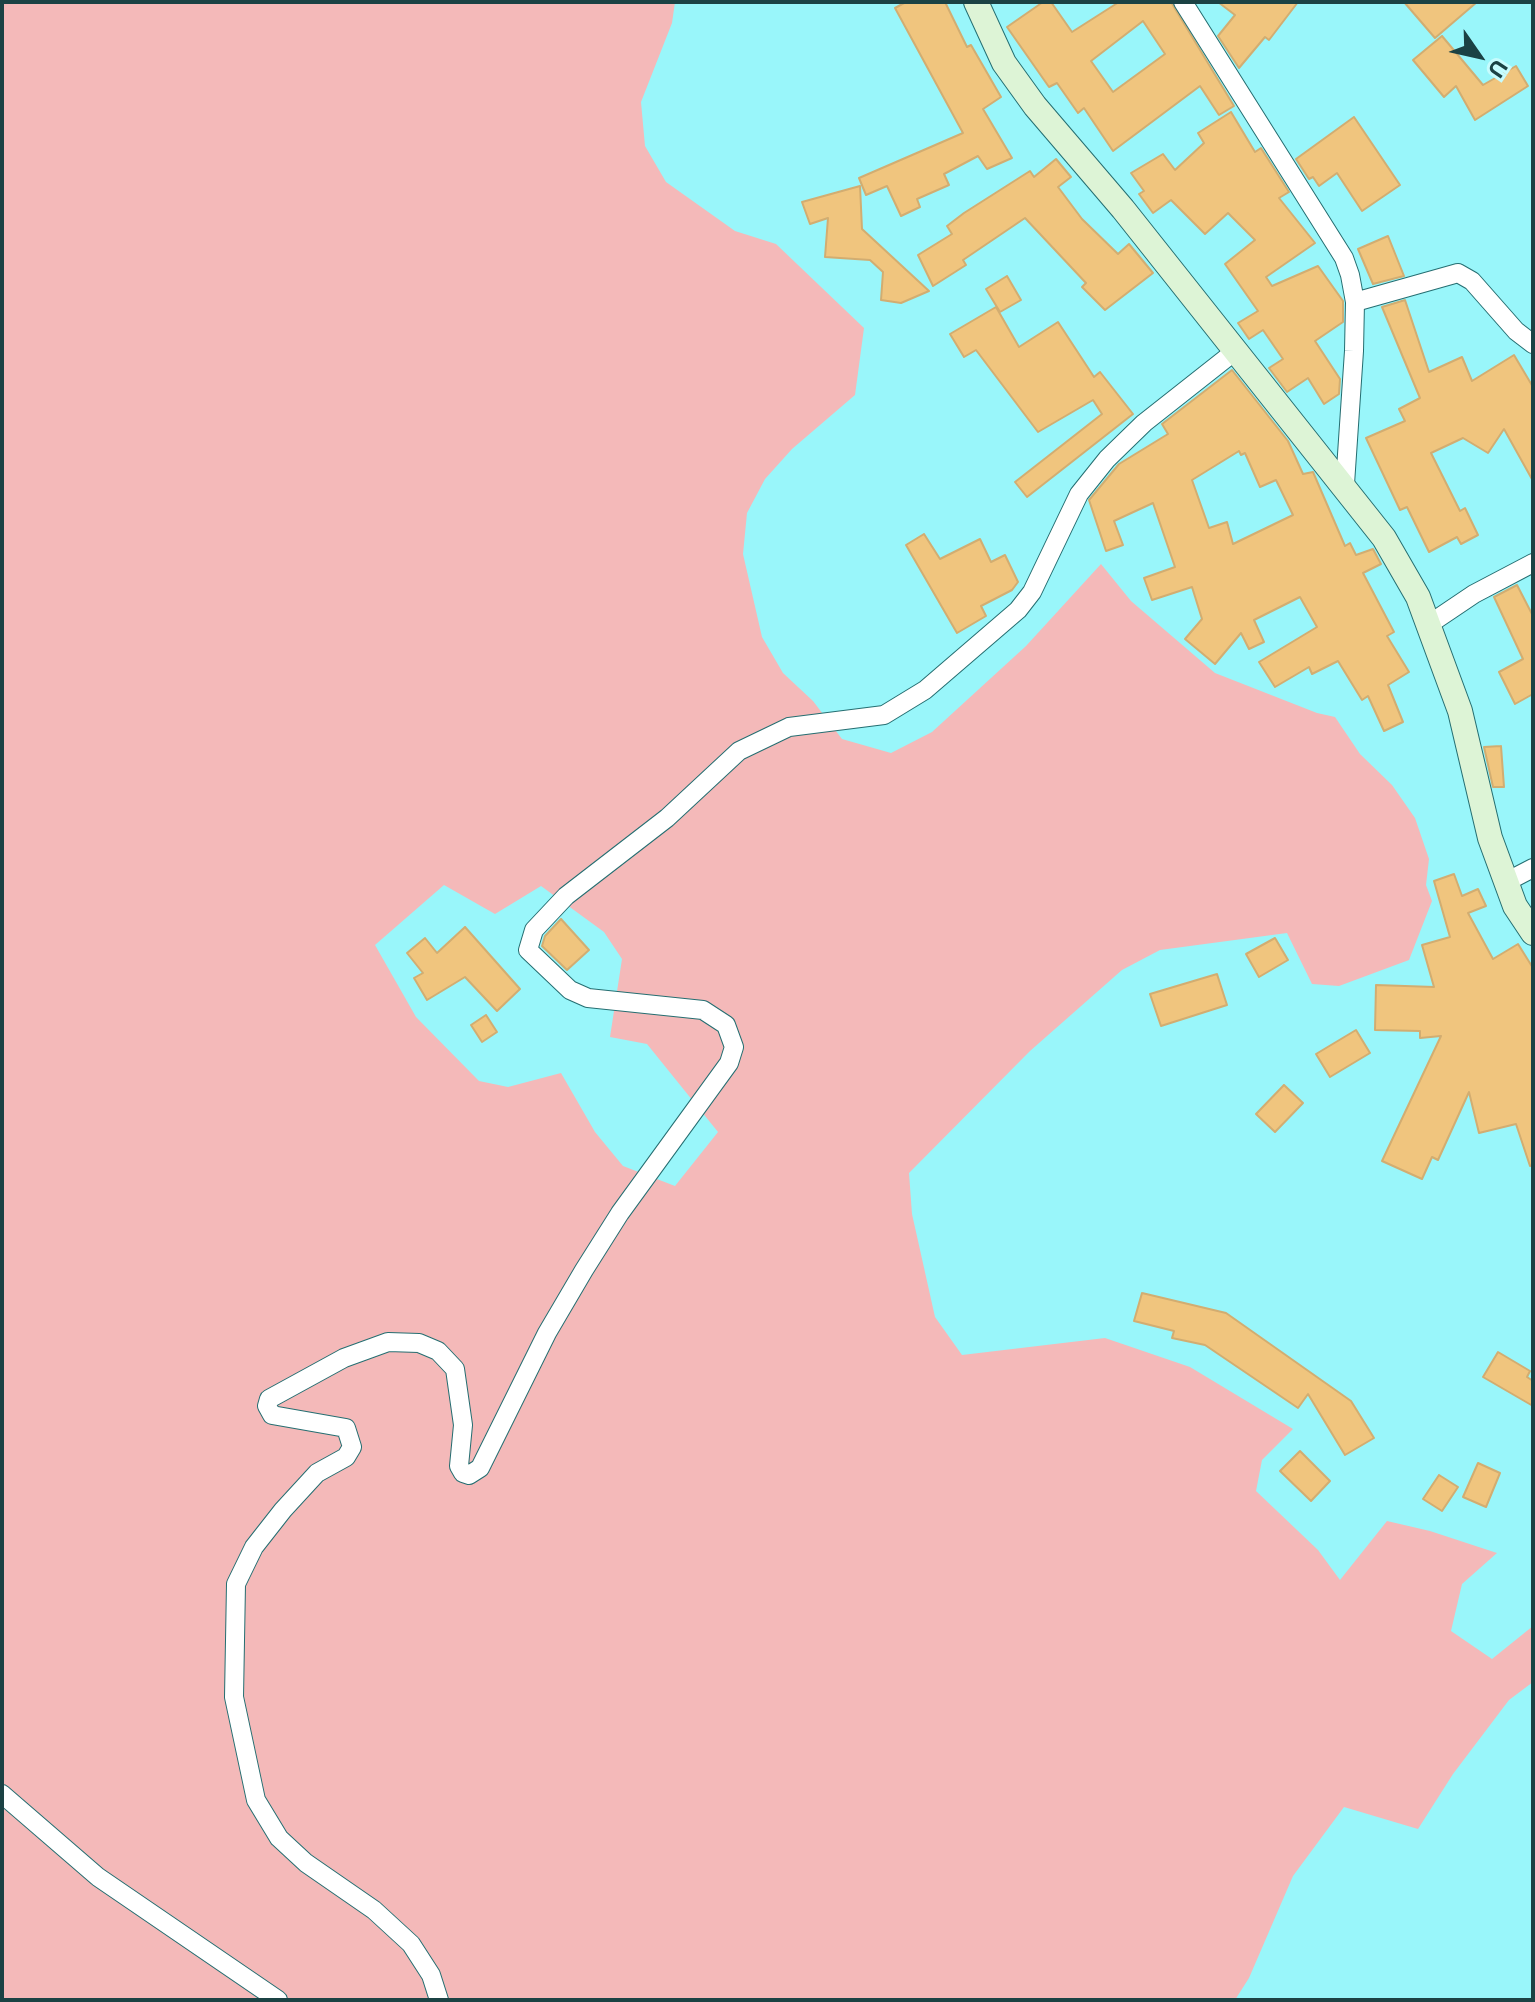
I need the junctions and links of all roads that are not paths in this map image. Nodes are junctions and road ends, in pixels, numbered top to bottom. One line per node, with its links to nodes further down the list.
1 (976, 2): 5 (main road)
2 (1183, 2): 3 (street)
3 (1355, 302): 4 (street); 6 (street)
4 (1533, 344)
5 (1234, 352): 6 (main road); 14 (street)
6 (1345, 484): 8 (main road)
7 (1533, 563): 8 (street)
8 (1428, 625): 10 (main road)
9 (1533, 868): 10 (street)
10 (1506, 882): 11 (main road)
11 (1533, 933)
12 (2, 1794): 13 (street)
13 (278, 2000)
14 (439, 2000)

